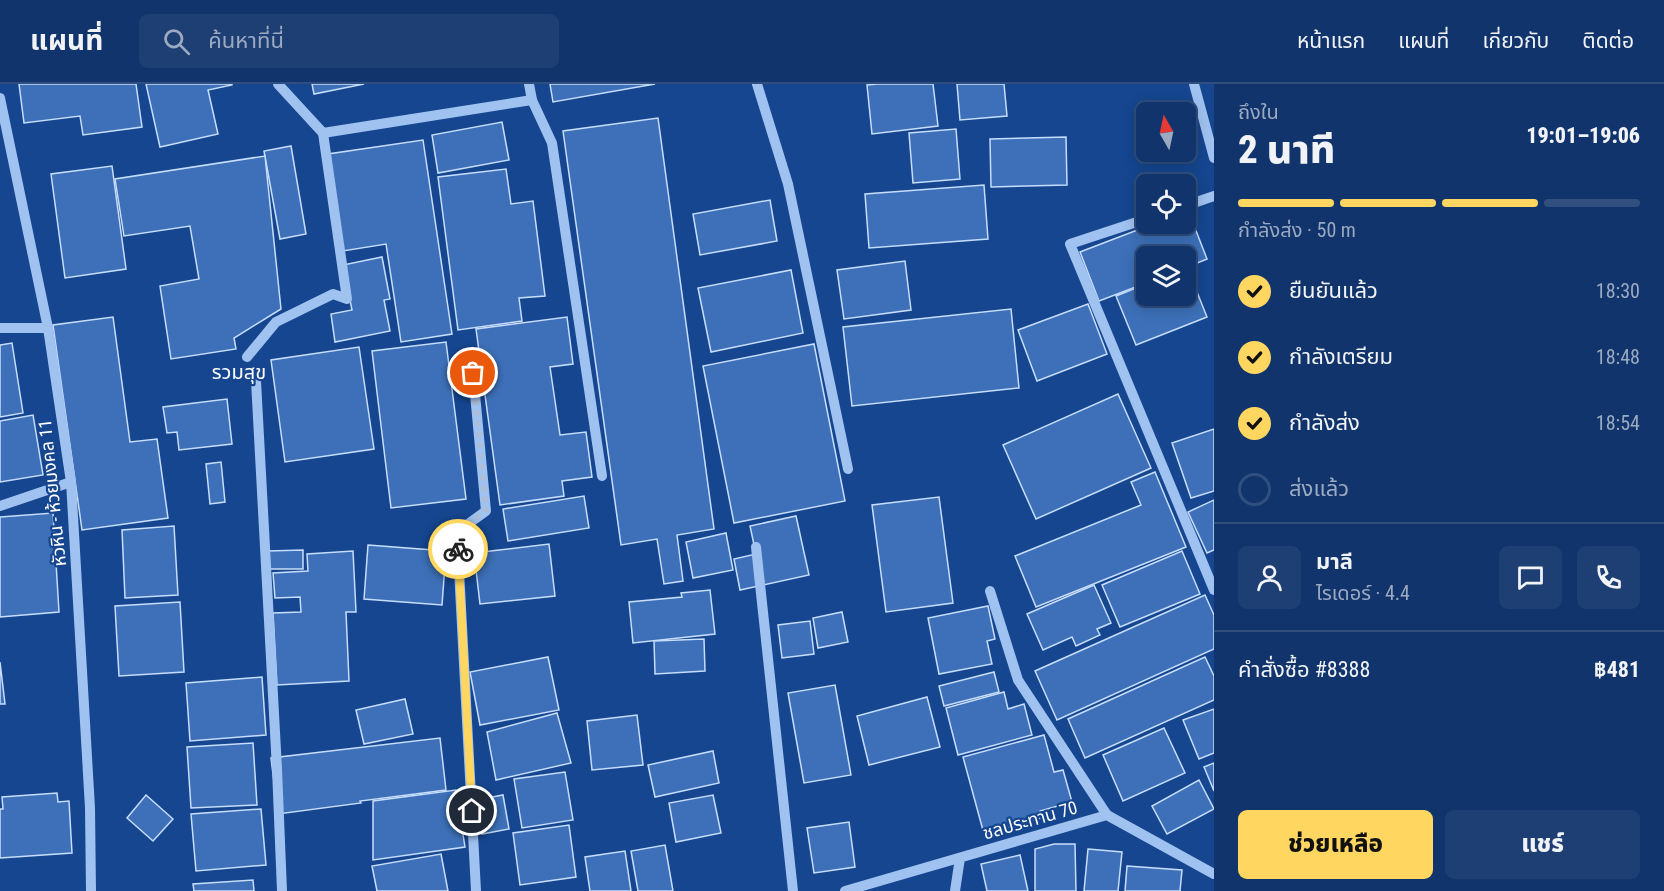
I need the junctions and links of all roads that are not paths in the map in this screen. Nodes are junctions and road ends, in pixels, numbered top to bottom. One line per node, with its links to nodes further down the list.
1 (278, 84): 7 (street)
2 (529, 84): 6 (street)
3 (757, 84): 17 (street)
4 (1194, 84): 8 (street)
5 (0, 98): 13 (street, หัวหิน - ห้วยมงคล 11)
6 (532, 100): 7 (street); 18 (street)
7 (322, 132): 14 (street)
8 (1214, 158)
9 (1214, 196): 10 (street)
10 (1196, 202)
11 (1136, 222): 22 (street)
12 (0, 328): 13 (street)
13 (48, 328): 19 (street, หัวหิน - ห้วยมงคล 11)
14 (247, 357)
15 (473, 373): 29 (street)
16 (256, 381): 28 (street)
17 (848, 469)
18 (602, 476)
19 (71, 482): 20 (street); 27 (street, หัวหิน - ห้วยมงคล 11)
20 (0, 506)
21 (756, 547): 30 (street)
22 (1214, 590)
23 (990, 591): 24 (street)
24 (1107, 815): 25 (street, ชลประทาน 70); 26 (street)
25 (960, 858): 31 (street, ชลประทาน 70); 32 (street)
26 (1214, 874)
27 (91, 891)
28 (282, 891)
29 (476, 891)
30 (793, 891)
31 (845, 891)
32 (956, 891)

